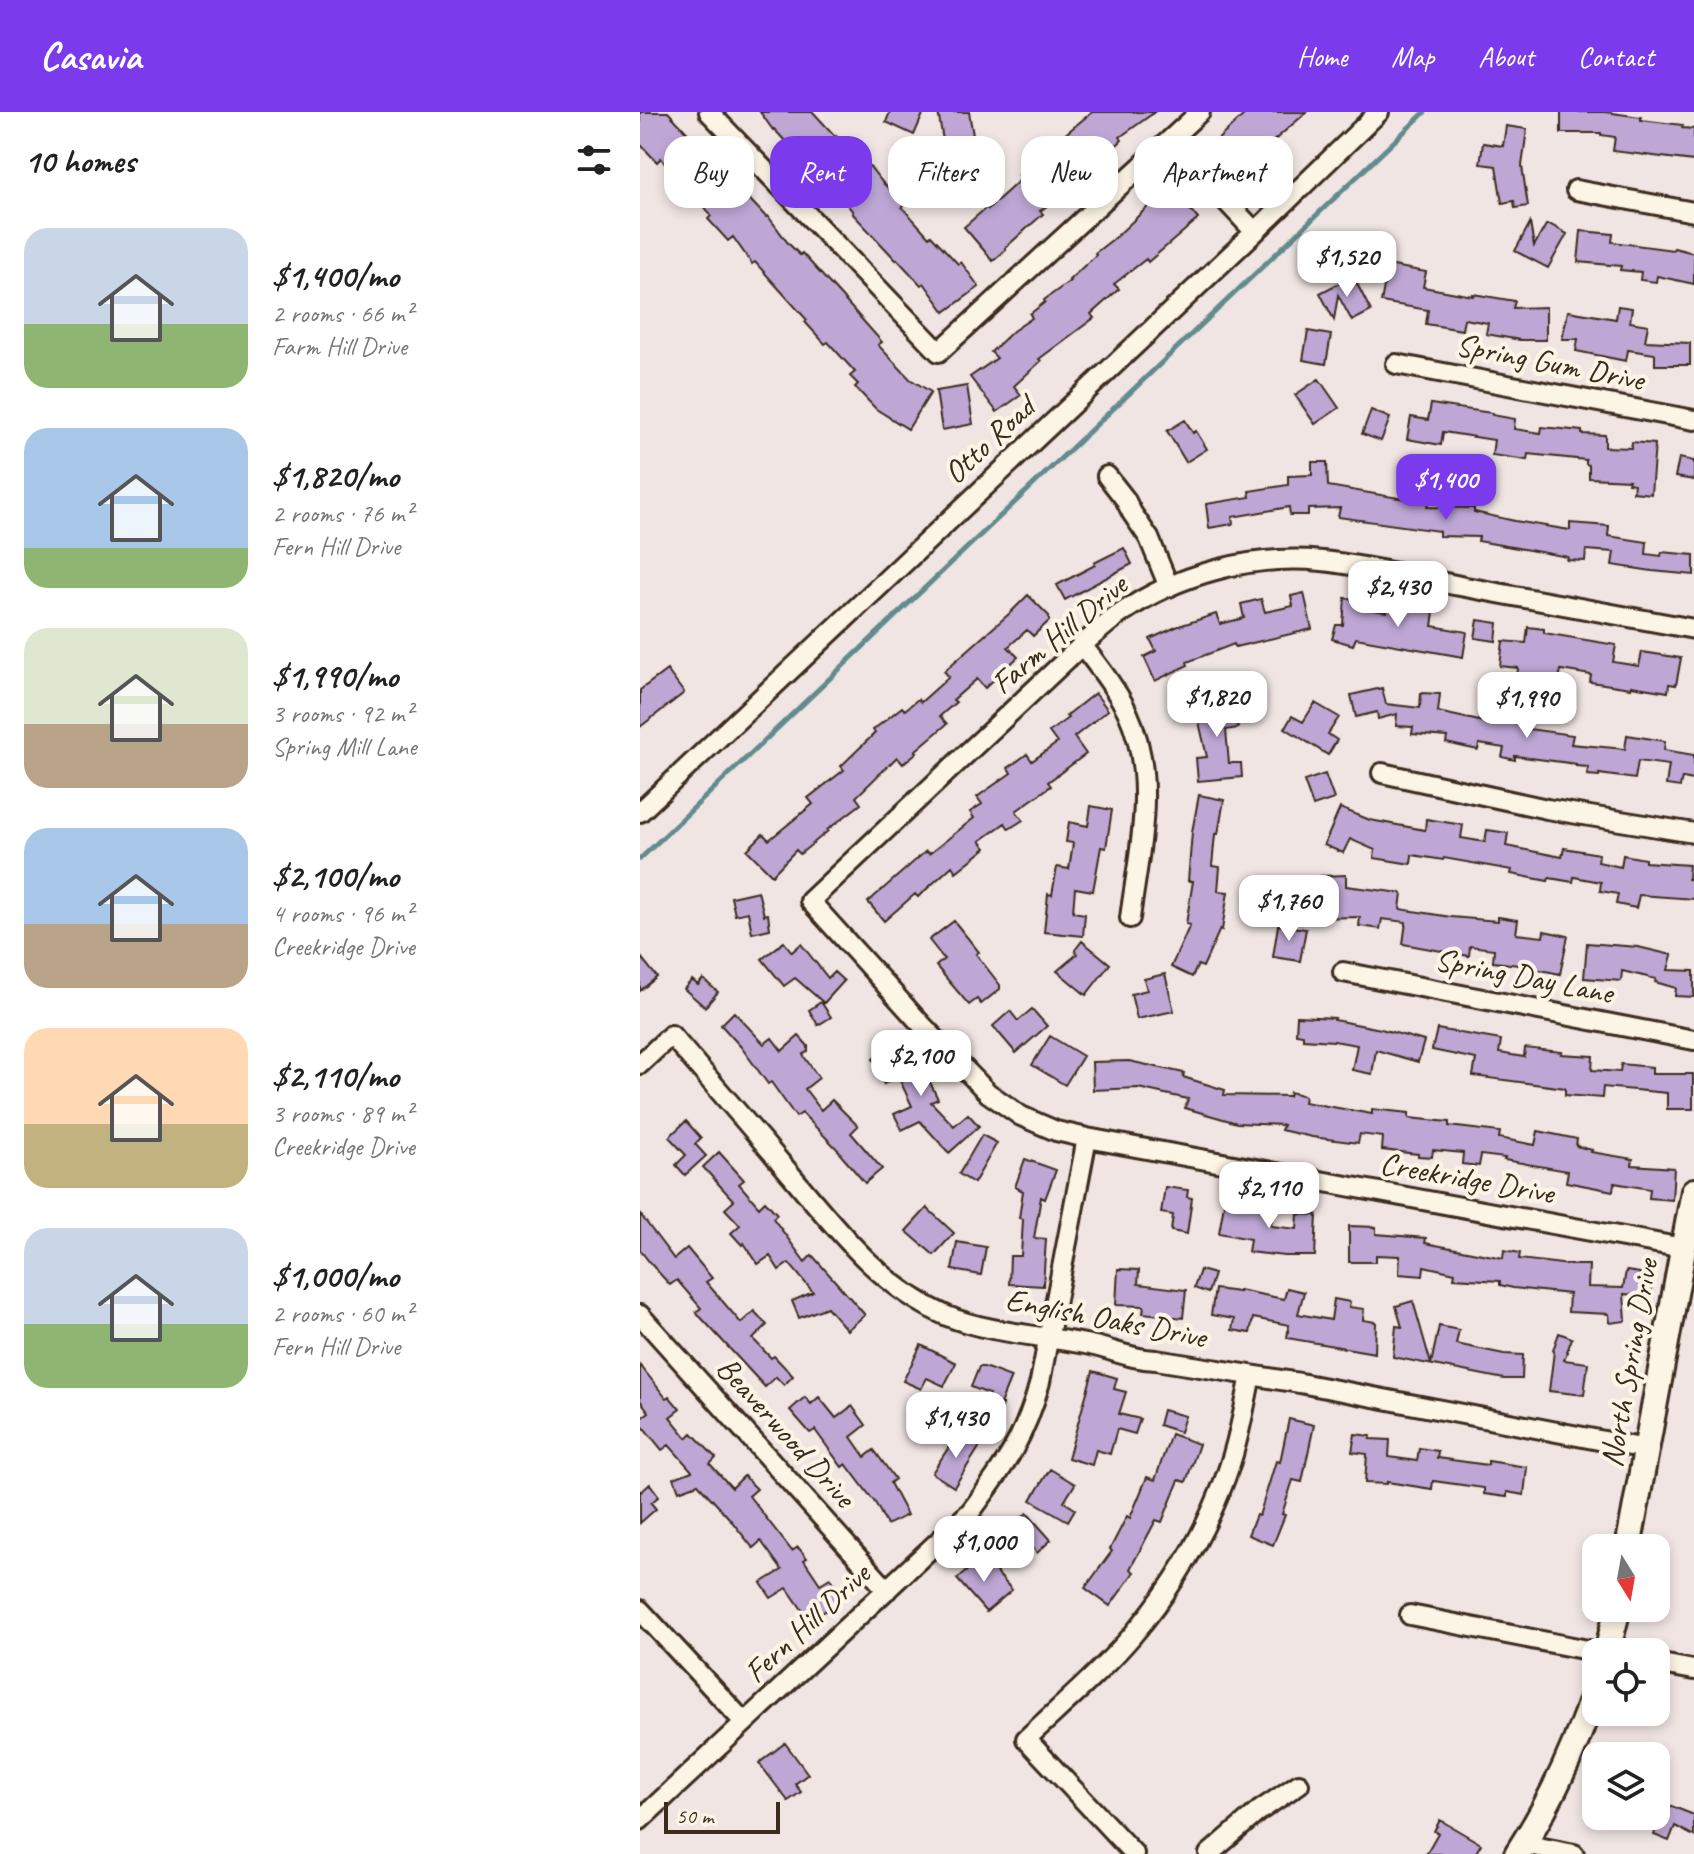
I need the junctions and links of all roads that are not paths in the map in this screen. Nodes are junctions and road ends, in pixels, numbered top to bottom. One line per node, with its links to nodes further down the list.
1 (709, 112): 5 (street)
2 (1200, 112): 4 (street)
3 (1379, 112): 9 (street, Otto Road)
4 (1175, 136)
5 (1134, 174)
6 (1576, 190): 8 (street)
7 (1233, 208): 9 (street)
8 (1694, 212)
9 (1255, 232): 17 (street, Otto Road)
10 (1396, 364): 11 (street, Spring Gum Drive)
11 (1694, 420)
12 (1107, 476): 13 (street)
13 (1169, 587): 14 (street, Farm Hill Drive); 15 (street, Farm Hill Drive)
14 (1694, 629)
15 (1082, 645): 19 (street, Farm Hill Drive); 20 (street)
16 (1382, 773): 18 (street)
17 (640, 812)
18 (1694, 833)
19 (810, 901): 24 (street, Creekridge Drive)
20 (1130, 918)
21 (1343, 972): 22 (street, Spring Day Lane)
22 (1694, 1040)
23 (640, 1064): 28 (street, English Oaks Drive)
24 (1087, 1138): 26 (street, Creekridge Drive); 28 (street, Fern Hill Drive)
25 (1694, 1191): 26 (street, North Spring Drive)
26 (1683, 1248): 30 (street, North Spring Drive)
27 (640, 1315): 32 (street, Beaverwood Drive)
28 (1049, 1338): 29 (street, English Oaks Drive); 32 (street, Fern Hill Drive)
29 (1251, 1375): 30 (street, English Oaks Drive); 43 (street)
30 (1646, 1449): 31 (street, North Spring Drive)
31 (1631, 1534)
32 (887, 1590): 38 (street, Fern Hill Drive)
33 (640, 1610): 38 (street)
34 (1410, 1615): 35 (street)
35 (1582, 1649)
36 (1670, 1666): 37 (street)
37 (1694, 1670)
38 (744, 1722): 41 (street, Fern Hill Drive)
39 (1583, 1726): 42 (street)
40 (1299, 1784): 44 (street)
41 (640, 1820)
42 (1520, 1849): 45 (street)
43 (1134, 1854)
44 (1209, 1854)
45 (1574, 1854)

